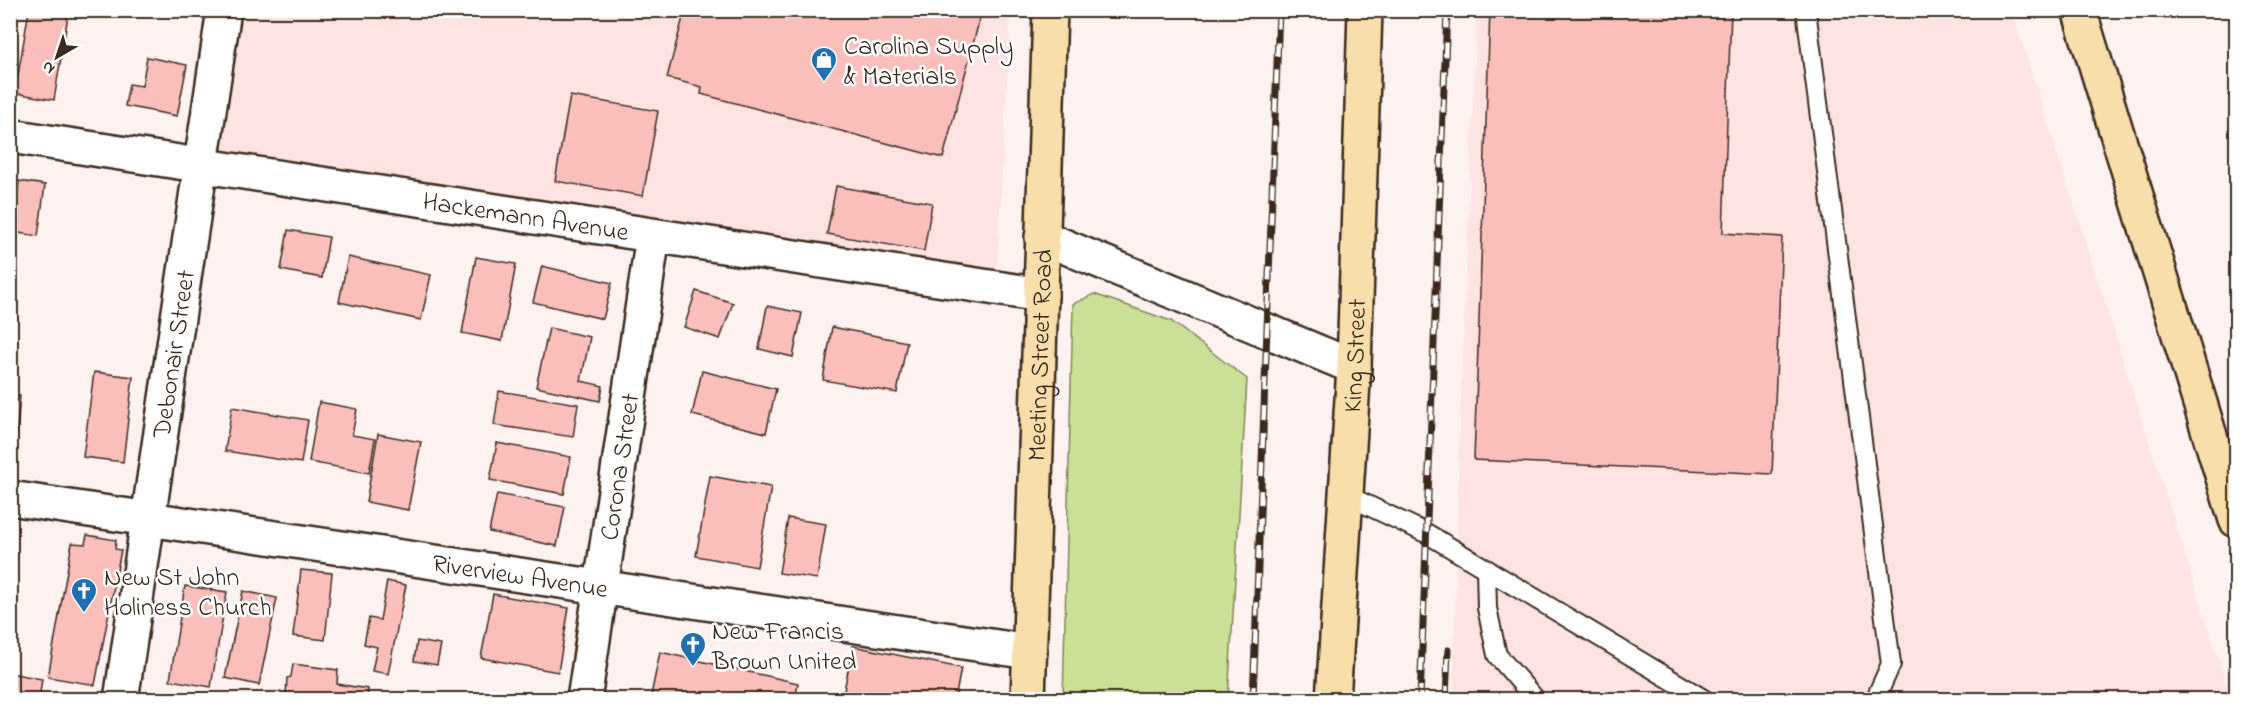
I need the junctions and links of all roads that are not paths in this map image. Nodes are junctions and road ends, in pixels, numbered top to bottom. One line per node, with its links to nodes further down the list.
1 (224, 10): 7 (street, Debonair Street)
2 (1050, 10): 9 (main road, Meeting Street Road)
3 (1365, 10): 11 (main road, King Street)
4 (1806, 10): 25 (lane)
5 (2079, 10): 15 (main road)
6 (10, 136): 7 (street, Hackemann Avenue)
7 (201, 165): 8 (street, Hackemann Avenue); 14 (street, Debonair Street)
8 (653, 236): 10 (street, Hackemann Avenue); 17 (street, Corona Street)
9 (1042, 237): 10 (main road, Meeting Street Road); 11 (street)
10 (1041, 295): 18 (main road, Meeting Street Road)
11 (1354, 366): 12 (main road, King Street)
12 (1346, 495): 16 (lane); 22 (main road, King Street)
13 (10, 498): 14 (street, Riverview Avenue)
14 (148, 519): 17 (street, Riverview Avenue); 19 (street, Debonair Street)
15 (2236, 520)
16 (1486, 569): 23 (lane); 24 (lane)
17 (600, 588): 18 (street, Riverview Avenue); 20 (street, Corona Street)
18 (1030, 652): 21 (main road, Meeting Street Road)
19 (121, 699)
20 (584, 699)
21 (1028, 699)
22 (1333, 699)
23 (1536, 699)
24 (1705, 699)
25 (1875, 699)

